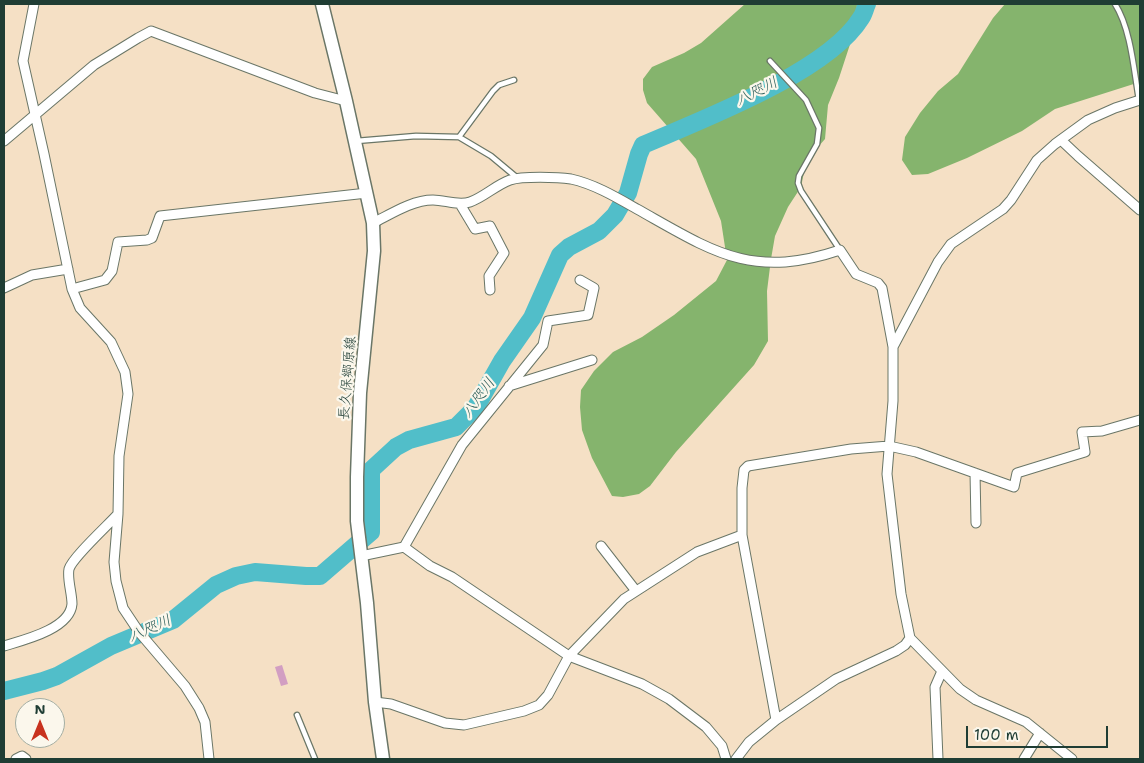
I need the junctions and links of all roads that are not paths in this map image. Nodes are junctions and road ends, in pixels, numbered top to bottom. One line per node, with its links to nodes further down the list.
1 (34, 4): 8 (street)
2 (322, 4): 7 (main road, 長久保郷原線)
3 (1115, 4): 6 (lane)
4 (770, 62): 18 (lane)
5 (514, 80): 9 (lane)
6 (1140, 100): 10 (street)
7 (346, 101): 8 (street); 12 (main road, 長久保郷原線)
8 (36, 116): 11 (street); 19 (street)
9 (459, 137): 12 (lane); 13 (lane)
10 (1061, 140): 16 (street); 24 (street)
11 (4, 141)
12 (356, 141): 14 (main road, 長久保郷原線)
13 (515, 176)
14 (367, 193): 17 (main road, 長久保郷原線); 22 (street)
15 (460, 204): 17 (street); 18 (street); 23 (street)
16 (1140, 210)
17 (373, 223): 35 (main road, 長久保郷原線)
18 (840, 250): 24 (street)
19 (68, 269): 21 (street); 22 (street)
20 (580, 280): 26 (street)
21 (4, 288)
22 (72, 289): 30 (street)
23 (490, 290)
24 (893, 346): 28 (street)
25 (592, 360): 26 (street)
26 (509, 386): 34 (street)
27 (1140, 420): 29 (street)
28 (889, 446): 29 (street); 32 (street); 37 (street)
29 (975, 473): 31 (street)
30 (118, 514): 38 (street); 47 (street)
31 (976, 523)
32 (742, 535): 36 (street); 43 (street)
33 (601, 546): 36 (street)
34 (404, 547): 35 (street); 39 (street)
35 (360, 556): 41 (main road, 長久保郷原線)
36 (636, 591): 39 (street)
37 (910, 638): 40 (street); 43 (street)
38 (4, 646)
39 (568, 656): 41 (street); 50 (street)
40 (942, 671): 44 (street); 52 (street)
41 (375, 702): 49 (main road, 長久保郷原線)
42 (297, 715): 48 (lane)
43 (776, 720): 51 (street)
44 (1040, 733): 53 (street); 54 (street)
45 (16, 759): 46 (street)
46 (26, 759)
47 (209, 759)
48 (315, 759)
49 (383, 759)
50 (726, 759)
51 (736, 759)
52 (938, 759)
53 (1024, 759)
54 (1072, 759)

